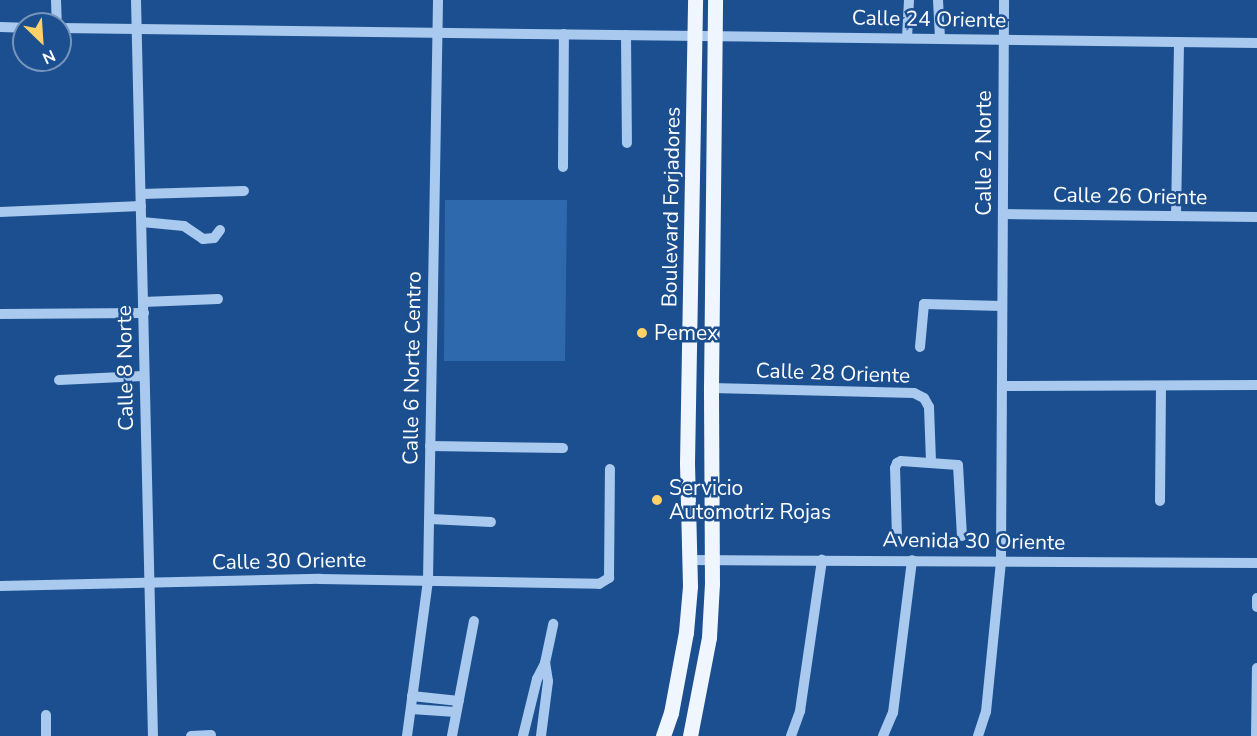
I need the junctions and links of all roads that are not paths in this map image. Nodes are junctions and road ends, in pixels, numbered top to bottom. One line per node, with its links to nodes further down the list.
1 (136, 0): 9 (street, Calle 8 Norte)
2 (438, 0): 10 (street, Calle 6 Norte Centro)
3 (695, 0): 13 (main road, Boulevard Forjadores)
4 (715, 0): 14 (main road, Boulevard Forjadores)
5 (909, 0): 15 (street)
6 (939, 0): 16 (street)
7 (1004, 0): 17 (street, Calle 2 Norte)
8 (72, 28): 9 (street, Calle 24 Oriente)
9 (137, 29): 10 (street, Calle 24 Oriente); 23 (street, Calle 8 Norte)
10 (438, 32): 11 (street, Calle 24 Oriente); 42 (street, Calle 6 Norte Centro)
11 (564, 34): 12 (street, Calle 24 Oriente); 21 (street)
12 (626, 35): 13 (street, Calle 24 Oriente); 20 (street)
13 (696, 35): 14 (street, Calle 24 Oriente); 52 (main road, Boulevard Forjadores)
14 (715, 35): 15 (street, Calle 24 Oriente); 41 (main road, Boulevard Forjadores)
15 (907, 38): 16 (street, Calle 24 Oriente)
16 (940, 39): 17 (street, Calle 24 Oriente)
17 (1004, 40): 18 (street, Calle 24 Oriente); 26 (street, Calle 2 Norte)
18 (1179, 42): 19 (street, Calle 24 Oriente); 27 (street)
19 (1257, 43)
20 (627, 143)
21 (563, 168)
22 (244, 191): 23 (street)
23 (141, 194): 24 (street, Calle 8 Norte)
24 (141, 206): 25 (street); 29 (street, Calle 8 Norte)
25 (0, 212)
26 (1003, 214): 27 (street, Calle 26 Oriente); 32 (street, Calle 2 Norte)
27 (1176, 216): 28 (street, Calle 26 Oriente)
28 (1257, 217)
29 (142, 222): 30 (street); 33 (street, Calle 8 Norte)
30 (220, 230)
31 (218, 299): 33 (street)
32 (1002, 306): 35 (street); 39 (street, Calle 2 Norte)
33 (144, 308): 34 (street); 36 (street, Calle 8 Norte)
34 (0, 314)
35 (920, 347)
36 (143, 376): 37 (street); 58 (street, Calle 8 Norte)
37 (59, 380)
38 (1257, 385): 40 (street)
39 (1002, 386): 40 (street); 55 (street, Calle 2 Norte)
40 (1161, 386): 46 (street)
41 (711, 388): 44 (street, Calle 28 Oriente); 51 (main road, Boulevard Forjadores)
42 (430, 446): 43 (street); 47 (street, Calle 6 Norte Centro)
43 (563, 448)
44 (931, 462): 49 (street); 50 (street)
45 (610, 469): 57 (street, Calle 30 Oriente)
46 (1160, 501)
47 (430, 519): 48 (street); 57 (street, Calle 6 Norte Centro)
48 (491, 522)
49 (962, 536)
50 (897, 538)
51 (712, 559): 52 (street, Avenida 30 Oriente); 53 (street, Avenida 30 Oriente); 82 (main road, Boulevard Forjadores)
52 (690, 560): 81 (main road, Boulevard Forjadores)
53 (822, 560): 54 (street, Avenida 30 Oriente); 83 (street)
54 (912, 560): 55 (street, Avenida 30 Oriente); 84 (street)
55 (1001, 561): 56 (street, Avenida 30 Oriente); 85 (street, Calle 2 Norte)
56 (1257, 563)
57 (428, 580): 58 (street, Calle 30 Oriente); 66 (street, Calle 6 Norte Centro)
58 (151, 583): 59 (street, Calle 30 Oriente); 75 (street, Calle 8 Norte)
59 (0, 586)
60 (1257, 598): 61 (street)
61 (1257, 607)
62 (474, 621): 67 (street)
63 (553, 624): 64 (street)
64 (545, 663): 71 (street); 72 (street)
65 (1257, 668): 86 (street)
66 (412, 696): 67 (street); 68 (street, Calle 6 Norte Centro)
67 (459, 700): 69 (street)
68 (411, 709): 69 (street); 77 (street, Calle 6 Norte Centro)
69 (456, 712): 78 (street)
70 (46, 715): 74 (street)
71 (528, 716): 72 (street); 79 (street)
72 (543, 719): 80 (street)
73 (211, 735): 76 (street)
74 (46, 736)
75 (153, 736)
76 (190, 736)
77 (407, 736)
78 (452, 736)
79 (523, 736)
80 (541, 736)
81 (663, 736)
82 (690, 736)
83 (791, 736)
84 (883, 736)
85 (978, 736)
86 (1256, 736)

